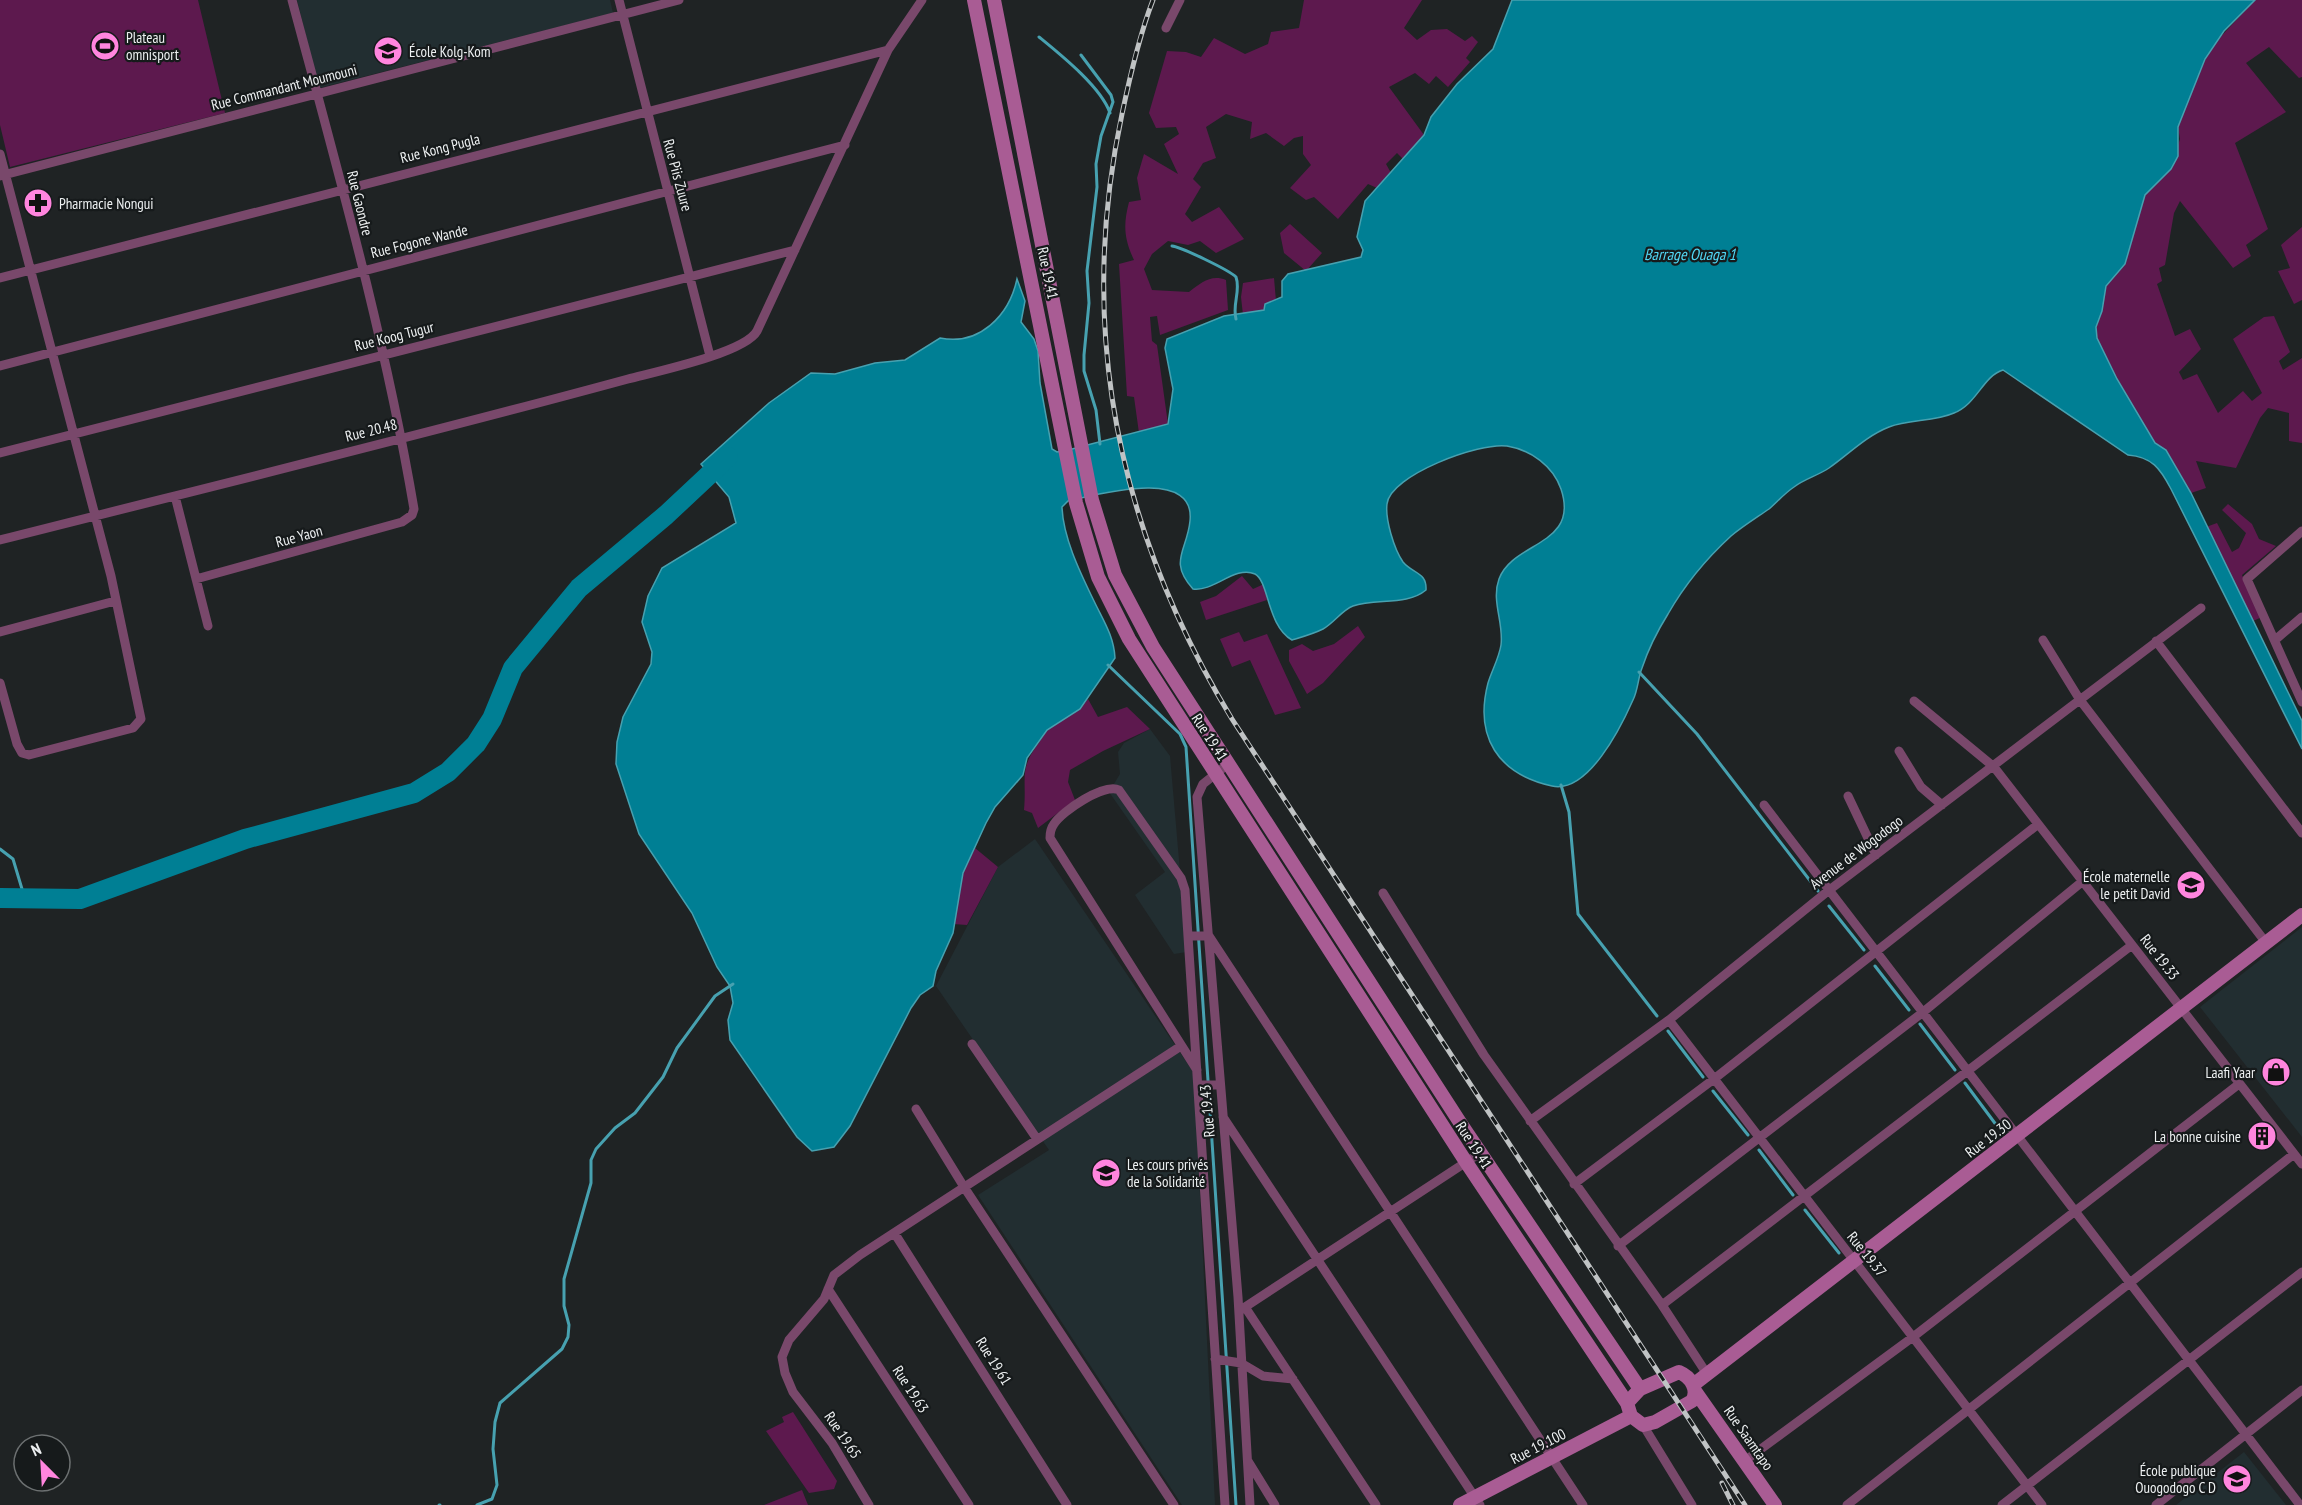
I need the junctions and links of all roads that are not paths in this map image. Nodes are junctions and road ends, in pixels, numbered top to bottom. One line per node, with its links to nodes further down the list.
1 (292, 0): 11 (street, Rue Gaondre)
2 (619, 0): 8 (street, Rue Piis Zuure)
3 (679, 0): 8 (street, Rue Commandant Moumouni)
4 (922, 0): 10 (street)
5 (974, 0): 51 (main road, Rue 19.41)
6 (994, 0): 49 (main road, Rue 19.41)
7 (1180, 0): 9 (street)
8 (622, 15): 11 (street, Rue Commandant Moumouni); 12 (street, Rue Piis Zuure)
9 (1166, 28)
10 (888, 50): 12 (street, Rue Kong Pugla); 13 (street)
11 (317, 94): 15 (street, Rue Commandant Moumouni); 16 (street, Rue Gaondre)
12 (646, 111): 16 (street, Rue Kong Pugla); 17 (street, Rue Piis Zuure)
13 (845, 145): 17 (street, Rue Fogone Wande); 18 (street)
14 (0, 154): 15 (street)
15 (3, 175): 19 (street)
16 (341, 189): 19 (street, Rue Kong Pugla); 20 (street, Rue Gaondre)
17 (668, 194): 20 (street, Rue Fogone Wande); 22 (street, Rue Piis Zuure)
18 (795, 250): 22 (street, Rue Koog Tugur); 25 (street, Rue 20.48)
19 (30, 270): 21 (street, Rue Kong Pugla); 23 (street)
20 (361, 271): 23 (street, Rue Fogone Wande); 24 (street, Rue Gaondre)
21 (0, 278)
22 (690, 279): 24 (street, Rue Koog Tugur); 25 (street, Rue Piis Zuure)
23 (52, 353): 26 (street, Rue Fogone Wande); 27 (street)
24 (383, 354): 27 (street, Rue Koog Tugur); 28 (street, Rue Gaondre)
25 (710, 356): 28 (street, Rue 20.48)
26 (0, 366)
27 (72, 435): 29 (street, Rue Koog Tugur); 31 (street)
28 (402, 438): 30 (street, Rue 20.48); 32 (street, Rue Gaondre)
29 (0, 453)
30 (175, 496): 31 (street, Rue 20.48); 35 (street)
31 (94, 516): 34 (street, Rue 20.48); 36 (street)
32 (408, 519): 35 (street, Rue Yaon)
33 (2302, 531): 42 (street)
34 (0, 540)
35 (196, 579): 39 (street)
36 (115, 601): 40 (street); 44 (street)
37 (2201, 608): 43 (street, Avenue de Wogodogo)
38 (2302, 617): 42 (street)
39 (208, 626)
40 (0, 632)
41 (2043, 640): 45 (street)
42 (2275, 640): 47 (street)
43 (2156, 642): 45 (street, Avenue de Wogodogo); 56 (street)
44 (0, 683)
45 (2080, 700): 50 (street, Avenue de Wogodogo); 64 (street)
46 (1914, 701): 50 (street, Rue 19.33)
47 (2302, 702)
48 (1899, 751): 54 (street)
49 (1228, 764): 51 (street, Rue 19.43); 84 (main road, Rue 19.41)
50 (1994, 767): 54 (street, Avenue de Wogodogo); 55 (street, Rue 19.33)
51 (1215, 774): 63 (street, Rue 19.43); 86 (main road, Rue 19.41)
52 (1848, 796): 57 (street)
53 (1764, 805): 59 (street)
54 (1942, 805): 57 (street, Avenue de Wogodogo)
55 (2037, 825): 58 (street, Rue 19.33); 66 (street)
56 (2302, 833)
57 (1876, 855): 59 (street, Avenue de Wogodogo)
58 (2083, 881): 65 (street, Rue 19.33); 68 (street)
59 (1828, 891): 66 (street); 69 (street, Avenue de Wogodogo)
60 (1383, 893): 80 (street)
61 (2302, 915): 64 (main road, Rue 19.30)
62 (1189, 936): 63 (street); 71 (street); 72 (street)
63 (1209, 936): 77 (street, Rue 19.43); 91 (street)
64 (2267, 944): 67 (main road, Rue 19.30)
65 (2132, 945): 67 (street, Rue 19.33); 73 (street)
66 (1875, 951): 68 (street); 74 (street)
67 (2182, 1010): 76 (street, Rue 19.33); 81 (main road, Rue 19.30)
68 (1922, 1013): 73 (street); 82 (street)
69 (1669, 1020): 74 (street, Rue 19.37); 80 (street, Avenue de Wogodogo)
70 (972, 1044): 83 (street)
71 (1181, 1046): 72 (street); 83 (street)
72 (1197, 1070): 75 (street)
73 (1967, 1072): 81 (street); 90 (street)
74 (1714, 1079): 82 (street, Rue 19.37); 88 (street)
75 (1198, 1084): 77 (street); 103 (street)
76 (2239, 1084): 85 (street, Rue 19.33); 92 (street)
77 (1220, 1085): 79 (street, Rue 19.43)
78 (916, 1109): 89 (street)
79 (1223, 1116): 95 (street); 101 (street, Rue 19.43)
80 (1530, 1121): 88 (street)
81 (2017, 1136): 92 (street); 96 (main road, Rue 19.30)
82 (1759, 1137): 90 (street, Rue 19.37); 94 (street)
83 (1037, 1139): 89 (street)
84 (1480, 1153): 86 (street); 109 (main road, Rue 19.41)
85 (2294, 1154): 87 (street, Rue 19.33); 98 (street)
86 (1466, 1162): 91 (street); 112 (main road, Rue 19.41)
87 (2302, 1164)
88 (1574, 1184): 94 (street)
89 (964, 1186): 93 (street); 123 (street)
90 (1804, 1196): 96 (street, Rue 19.37); 100 (street)
91 (1392, 1210): 95 (street); 115 (street)
92 (2073, 1211): 98 (street); 102 (street)
93 (895, 1234): 99 (street); 122 (street, Rue 19.61)
94 (1618, 1246): 100 (street)
95 (1317, 1258): 101 (street); 119 (street)
96 (1854, 1261): 102 (street, Rue 19.37); 106 (main road, Rue 19.30)
97 (2302, 1272): 104 (street)
98 (2131, 1284): 104 (street); 111 (street)
99 (828, 1289): 120 (street, Rue 19.65); 121 (street, Rue 19.63)
100 (1662, 1305): 106 (street)
101 (1242, 1309): 105 (street, Rue 19.43); 107 (street)
102 (1913, 1337): 111 (street, Rue 19.37); 117 (street)
103 (1215, 1359): 105 (street); 124 (street)
104 (2189, 1360): 114 (street); 118 (street)
105 (1241, 1363): 107 (street); 116 (street, Rue 19.43)
106 (1707, 1374): 108 (main road, Rue 19.30)
107 (1293, 1379): 127 (street)
108 (1694, 1388): 109 (main road); 113 (main road, Rue 19.30); 117 (main road, Rue Saamtapo)
109 (1640, 1389): 112 (main road, Rue 19.100)
110 (2302, 1390): 114 (street)
111 (1968, 1409): 118 (street, Rue 19.37); 132 (street)
112 (1629, 1410): 113 (main road, Rue 19.41); 115 (main road, Rue 19.100)
113 (1643, 1425): 130 (street)
114 (2246, 1434): 135 (street); 136 (street)
115 (1553, 1458): 119 (main road, Rue 19.100); 129 (street)
116 (1247, 1460): 125 (street, Rue 19.43); 126 (street)
117 (1746, 1460): 131 (main road, Rue Saamtapo)
118 (2027, 1485): 133 (street); 134 (street, Rue 19.37)
119 (1478, 1501): 128 (main road, Rue 19.100)
120 (869, 1505)
121 (969, 1505)
122 (1067, 1505)
123 (1174, 1505)
124 (1225, 1505)
125 (1250, 1505)
126 (1275, 1505)
127 (1376, 1505)
128 (1460, 1505)
129 (1583, 1505)
130 (1692, 1505)
131 (1775, 1505)
132 (1847, 1505)
133 (2002, 1505)
134 (2042, 1505)
135 (2156, 1505)
136 (2300, 1505)

